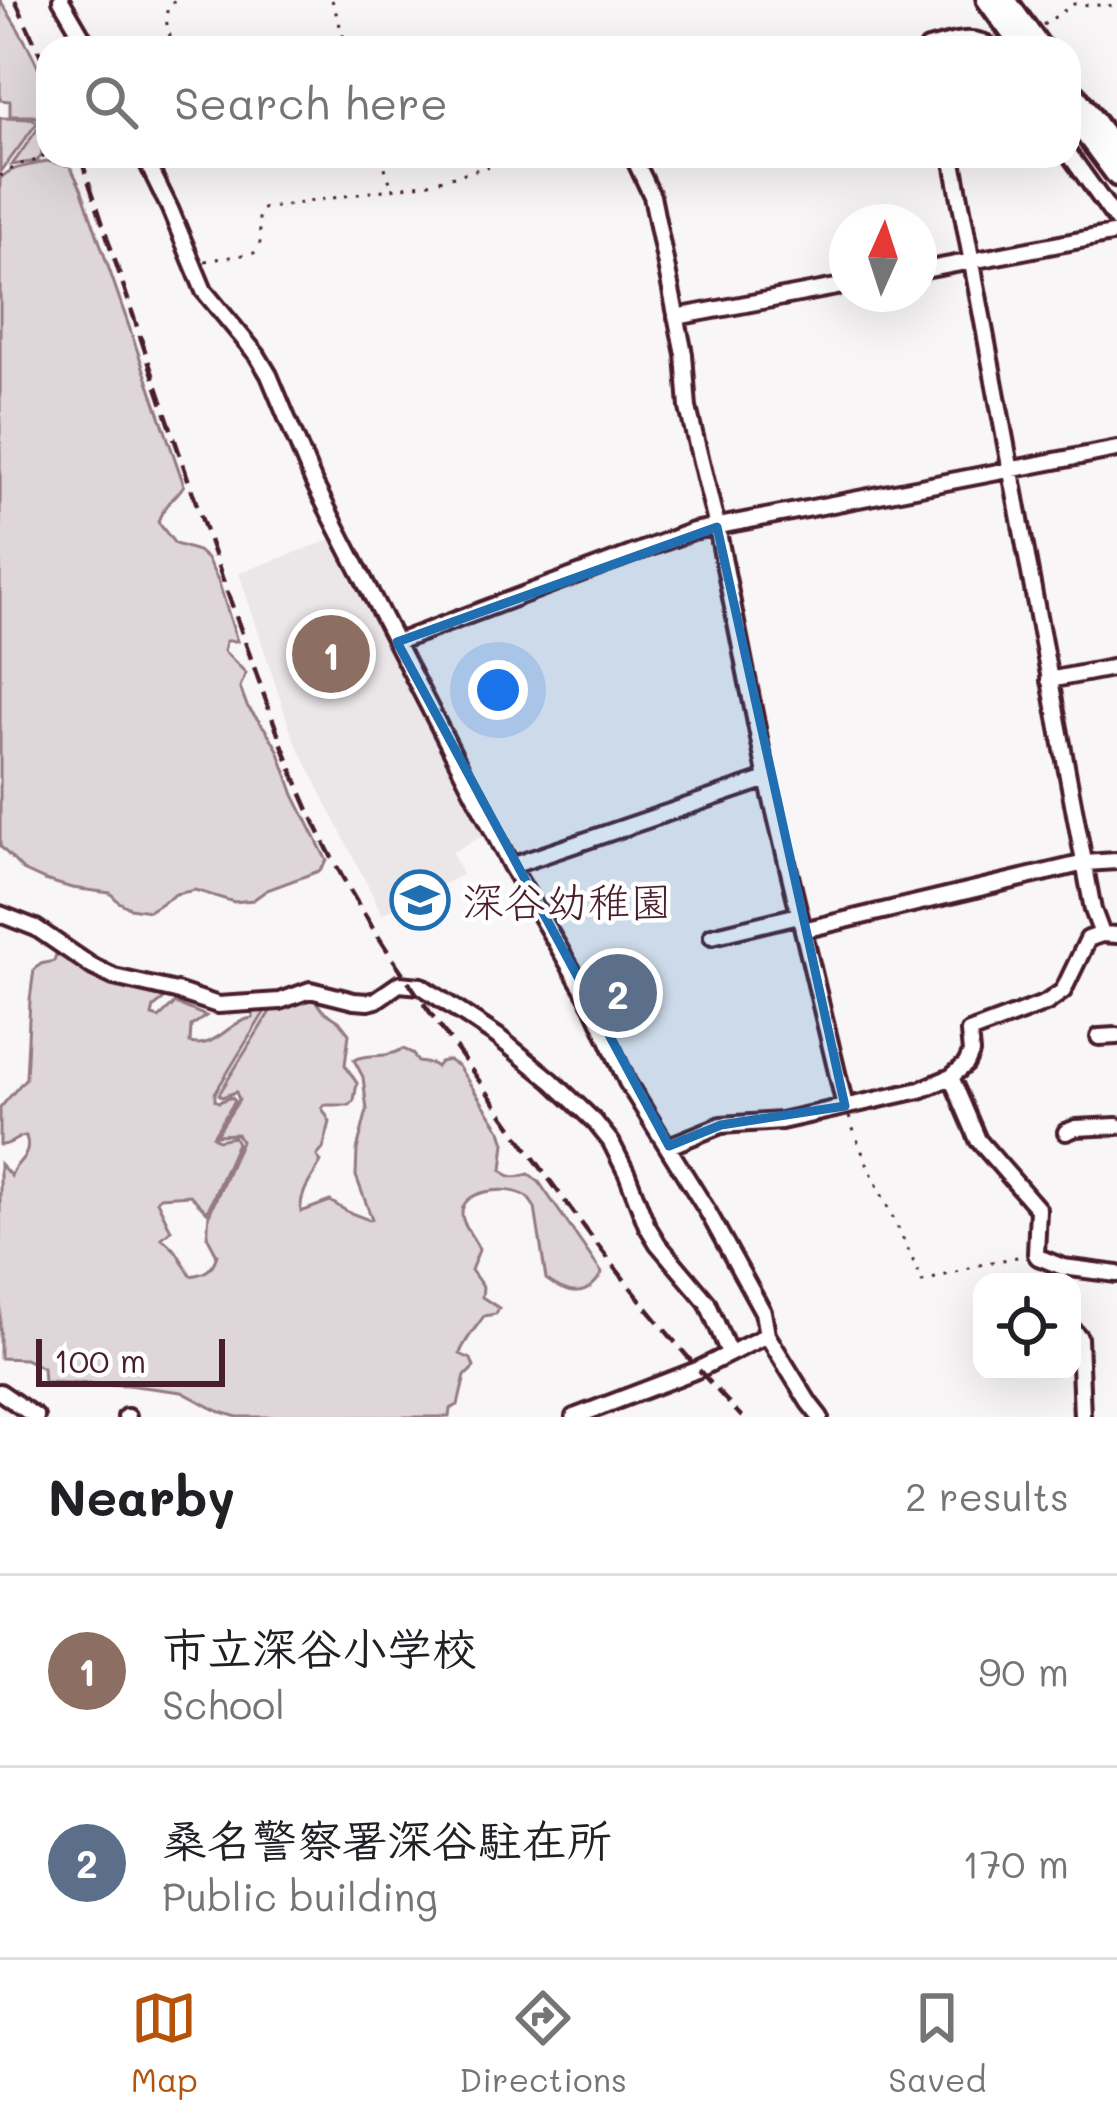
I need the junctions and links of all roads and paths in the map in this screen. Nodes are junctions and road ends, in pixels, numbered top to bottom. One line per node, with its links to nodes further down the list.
1 (61, 0): 8 (street)
2 (175, 0): 9 (path)
3 (332, 0): 10 (path)
4 (987, 0): 11 (highway)
5 (1006, 0): 12 (highway)
6 (1117, 6): 7 (path)
7 (1043, 25)
8 (82, 36)
9 (171, 36)
10 (343, 36)
11 (1013, 36)
12 (1032, 36)
13 (1081, 102): 15 (highway)
14 (1081, 128): 24 (highway)
15 (1117, 152)
16 (36, 161): 23 (path)
17 (150, 168): 29 (street)
18 (385, 168): 25 (path)
19 (482, 168): 25 (path)
20 (639, 168): 32 (street)
21 (954, 168): 28 (street)
22 (1079, 168): 26 (street)
23 (0, 176)
24 (1117, 176)
25 (392, 188): 29 (path)
26 (1117, 221)
27 (1117, 233): 28 (street)
28 (971, 261): 30 (street); 34 (street)
29 (192, 264): 36 (street)
30 (937, 268)
31 (829, 287): 32 (street)
32 (676, 317): 35 (street)
33 (1117, 449): 34 (street)
34 (1010, 469): 35 (street); 38 (street)
35 (717, 527): 36 (street); 39 (street)
36 (398, 642): 42 (street)
37 (1117, 667): 38 (street)
38 (1049, 680): 41 (street)
39 (767, 779): 42 (street); 44 (street)
40 (1117, 861): 41 (street)
41 (1085, 862): 44 (street); 45 (street)
42 (511, 866): 53 (street)
43 (0, 914): 59 (street)
44 (801, 922): 46 (street); 50 (street)
45 (1109, 934): 49 (street)
46 (712, 936)
47 (1117, 1036): 48 (street)
48 (1099, 1037)
49 (951, 1077): 50 (street); 54 (street)
50 (845, 1106): 53 (street); 54 (path)
51 (1117, 1126): 52 (street)
52 (1066, 1132)
53 (669, 1146): 58 (street)
54 (1036, 1254): 55 (street)
55 (1061, 1273)
56 (1117, 1274): 57 (street)
57 (1081, 1275)
58 (767, 1335): 59 (street); 64 (street)
59 (730, 1353): 63 (street)
60 (1081, 1381): 65 (street)
61 (0, 1392): 62 (street)
62 (36, 1417)
63 (574, 1417)
64 (820, 1417)
65 (1082, 1417)

